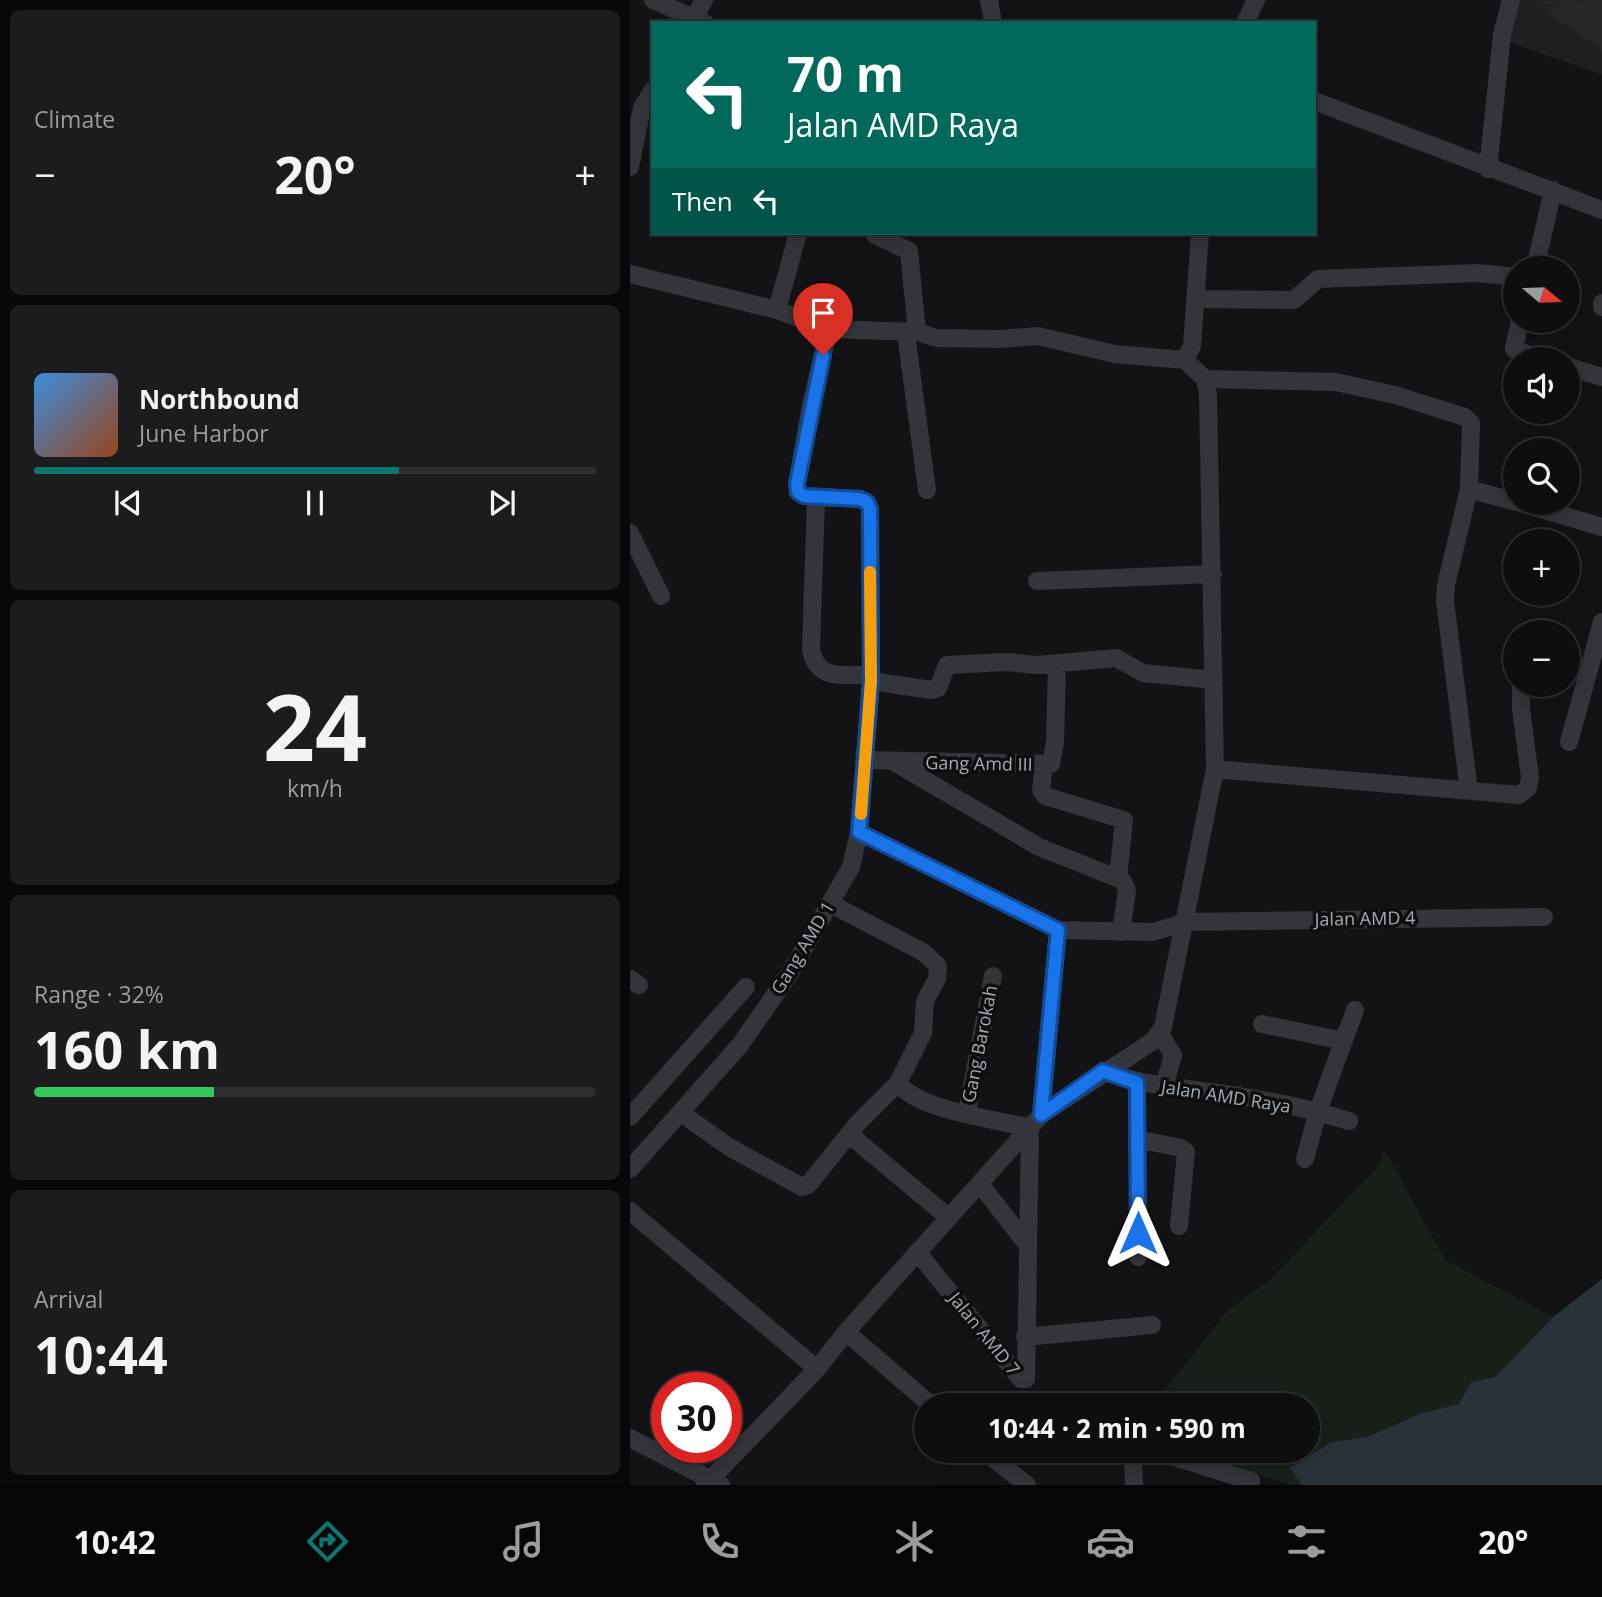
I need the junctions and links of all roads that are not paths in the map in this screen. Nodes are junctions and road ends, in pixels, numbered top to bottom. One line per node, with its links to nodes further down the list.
1 (653, 0): 6 (street)
2 (704, 0): 6 (street)
3 (989, 0): 7 (street)
4 (1256, 0): 8 (street)
5 (1511, 0): 13 (street)
6 (697, 21)
7 (993, 21)
8 (1246, 21)
9 (651, 93): 11 (street)
10 (1316, 102): 13 (street)
11 (632, 137): 12 (street)
12 (630, 167)
13 (1488, 169): 14 (street)
14 (1553, 190): 15 (street); 19 (street)
15 (1602, 210)
16 (797, 235): 23 (street)
17 (875, 235): 25 (street)
18 (1200, 235): 22 (street)
19 (1538, 256)
20 (630, 274): 23 (street)
21 (1503, 276): 22 (street)
22 (1197, 299): 26 (street)
23 (777, 310): 24 (street)
24 (830, 329): 25 (street); 32 (street)
25 (911, 333): 26 (street); 31 (street)
26 (1185, 360): 29 (street)
27 (1580, 371): 28 (street)
28 (1602, 377)
29 (1205, 379): 30 (street); 37 (street)
30 (1469, 489): 33 (street); 50 (street)
31 (927, 490)
32 (816, 498): 42 (street); 42 (street, Gang AMD 1)
33 (1503, 498)
34 (1561, 515): 35 (street)
35 (1602, 527)
36 (630, 533): 39 (street)
37 (1213, 574): 38 (street); 43 (street)
38 (1038, 581)
39 (661, 596)
40 (1602, 621): 45 (street)
41 (1057, 663): 42 (street); 43 (street); 48 (street)
42 (871, 678): 46 (street, Gang AMD 1)
43 (1214, 680): 49 (street)
44 (1521, 697): 50 (street)
45 (1569, 742)
46 (866, 760): 47 (street, Gang Amd III); 51 (street, Gang AMD 1)
47 (894, 762): 48 (street, Gang Amd III); 52 (street)
48 (1044, 765): 52 (street, Gang Amd III)
49 (1215, 769): 50 (street); 55 (street)
50 (1468, 791)
51 (859, 832): 53 (street, Gang AMD 1); 56 (street)
52 (1118, 878): 57 (street)
53 (831, 904): 65 (street); 70 (street, Gang AMD 1)
54 (1544, 917): 55 (street, Jalan AMD 4)
55 (1186, 922): 57 (street); 62 (street)
56 (1058, 930): 57 (street); 72 (street, Jalan AMD 7)
57 (1122, 932)
58 (993, 976): 69 (street, Gang Barokah)
59 (746, 987): 71 (street)
60 (1355, 1010): 63 (street)
61 (1262, 1024): 63 (street)
62 (1160, 1034): 64 (street); 67 (street)
63 (1344, 1041): 68 (street)
64 (1103, 1071): 66 (street, Jalan AMD Raya); 72 (street)
65 (898, 1083): 69 (street, Gang Barokah); 74 (street)
66 (1137, 1083): 67 (street, Jalan AMD Raya); 75 (street)
67 (1164, 1087): 68 (street, Jalan AMD Raya)
68 (1318, 1111): 73 (street, Jalan AMD Raya); 76 (street)
69 (967, 1112): 72 (street, Gang Barokah)
70 (681, 1113): 74 (street); 77 (street, Gang AMD 1)
71 (630, 1117)
72 (1035, 1121): 78 (street); 82 (street, Jalan AMD 7)
73 (1349, 1121)
74 (850, 1135): 80 (street)
75 (1138, 1139): 81 (street); 84 (street)
76 (1305, 1159)
77 (630, 1169)
78 (980, 1184): 80 (street); 82 (street)
79 (630, 1211): 88 (street)
80 (948, 1218): 83 (street)
81 (1179, 1226)
82 (1026, 1243): 87 (street, Jalan AMD 7)
83 (917, 1252): 86 (street); 87 (street, Jalan AMD 7)
84 (1138, 1257)
85 (1152, 1325): 87 (street, Jalan AMD 7)
86 (846, 1332): 88 (street); 89 (street)
87 (1025, 1337)
88 (817, 1369): 95 (street)
89 (917, 1393)
90 (633, 1444): 95 (street)
91 (999, 1463): 96 (street)
92 (1133, 1463): 97 (street)
93 (1193, 1463): 94 (street)
94 (1251, 1481)
95 (712, 1483)
96 (1027, 1485)
97 (1133, 1485)

